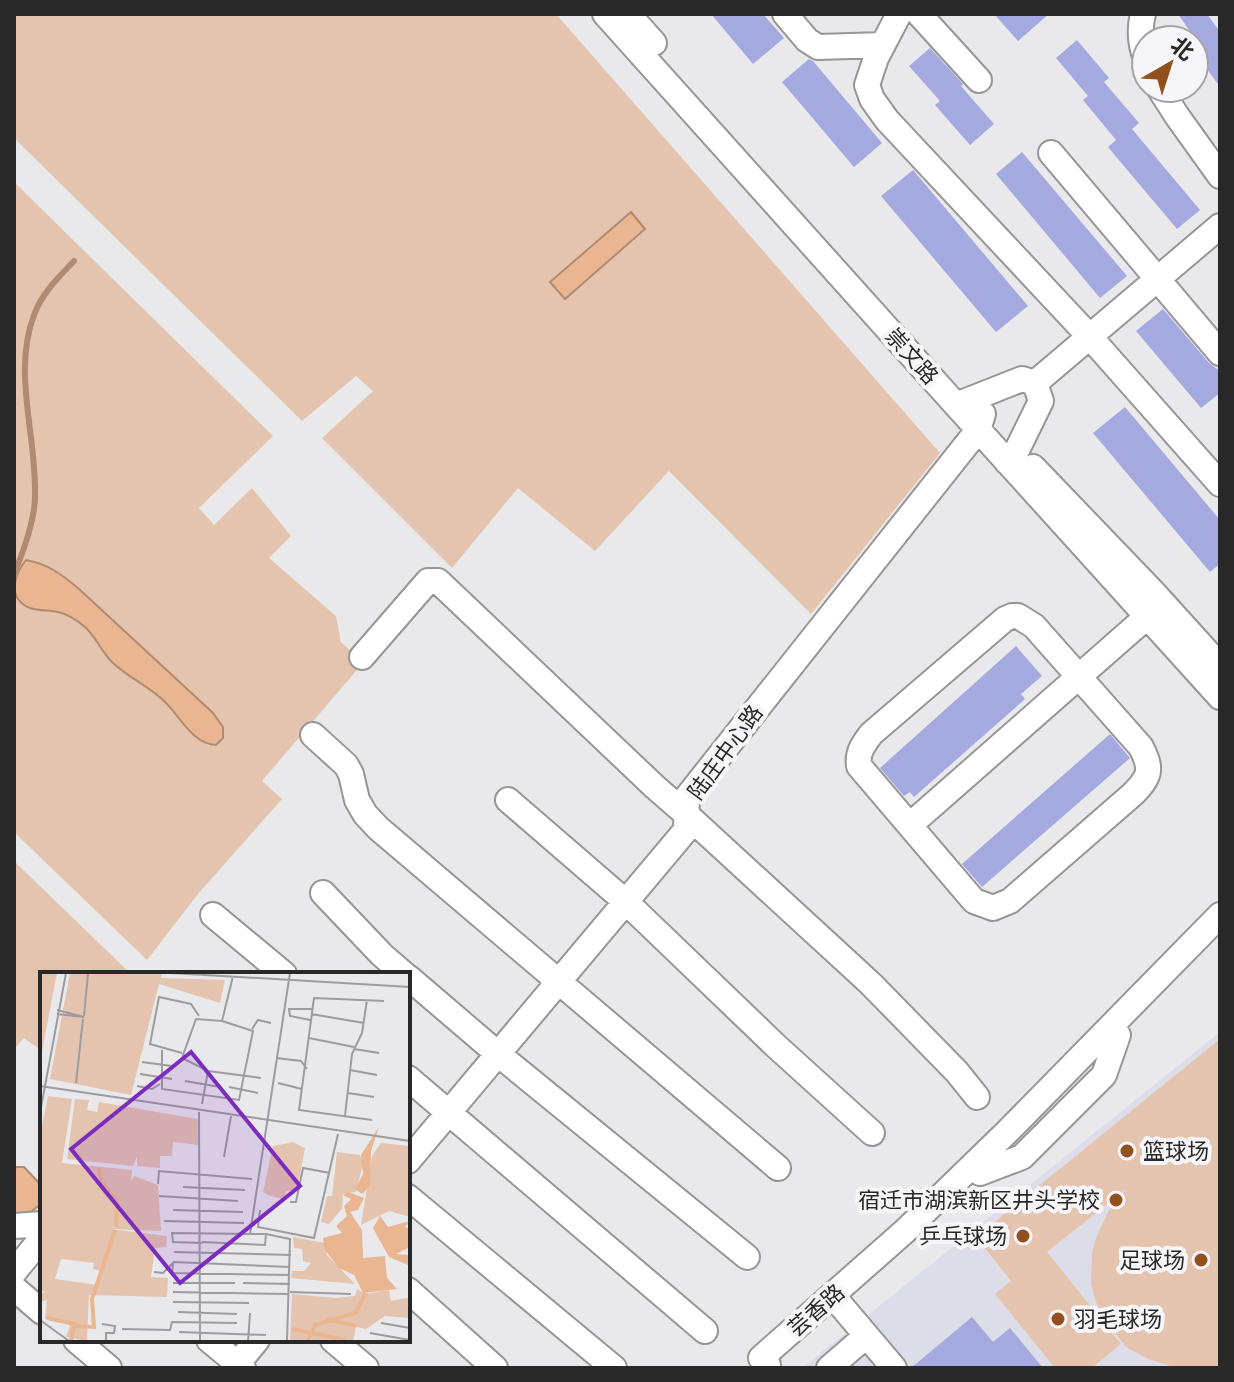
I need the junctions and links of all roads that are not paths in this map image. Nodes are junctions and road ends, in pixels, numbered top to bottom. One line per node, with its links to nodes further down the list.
1 (605, 14): 16 (street, 崇文路)
2 (628, 14): 16 (street, 崇文路)
3 (785, 14): 6 (street)
4 (899, 14): 6 (street)
5 (919, 14): 7 (street)
6 (883, 45): 13 (street)
7 (979, 80)
8 (1169, 104): 10 (street)
9 (1051, 153): 12 (street)
10 (1220, 176)
11 (1220, 226): 12 (street)
12 (1158, 279): 13 (street); 14 (street)
13 (1090, 337): 15 (street); 18 (street)
14 (1220, 353)
15 (1035, 383): 16 (street); 17 (street)
16 (971, 412): 17 (street, 崇文路); 26 (street, 陆庄中心路)
17 (1012, 456): 19 (street, 崇文路)
18 (1220, 484)
19 (1155, 610): 21 (street, 崇文路); 22 (street); 23 (street, 崇文路)
20 (362, 657): 26 (street)
21 (1220, 666)
22 (1079, 677): 27 (street); 27 (street); 27 (street)
23 (1220, 697)
24 (313, 735): 36 (street)
25 (508, 800): 29 (street)
26 (686, 814): 29 (street, 陆庄中心路); 39 (street)
27 (910, 825)
28 (323, 893): 34 (street)
29 (626, 902): 36 (street, 陆庄中心路); 41 (street)
30 (213, 915): 33 (street)
31 (1220, 915): 52 (street, 芸香路)
32 (1220, 932): 52 (street, 芸香路)
33 (282, 972)
34 (401, 972)
35 (410, 979): 37 (street)
36 (558, 982): 37 (street, 陆庄中心路); 43 (street)
37 (498, 1054): 40 (street, 陆庄中心路); 48 (street)
38 (410, 1080): 40 (street)
39 (977, 1097)
40 (449, 1112): 42 (street, 陆庄中心路); 54 (street)
41 (872, 1133)
42 (410, 1159)
43 (778, 1168)
44 (410, 1199): 65 (street)
45 (40, 1224): 46 (street)
46 (14, 1226)
47 (40, 1240): 49 (street)
48 (747, 1257)
49 (14, 1272)
50 (14, 1288): 53 (street)
51 (410, 1292): 64 (street)
52 (836, 1299): 55 (street); 61 (street, 芸香路)
53 (40, 1310)
54 (705, 1331)
55 (866, 1336): 66 (street); 67 (street)
56 (78, 1342): 62 (street)
57 (211, 1342): 60 (street)
58 (256, 1342): 60 (street)
59 (335, 1342): 63 (street)
60 (238, 1366)
61 (766, 1366)
62 (109, 1368)
63 (366, 1368)
64 (495, 1368)
65 (614, 1368)
66 (829, 1368)
67 (894, 1368)

